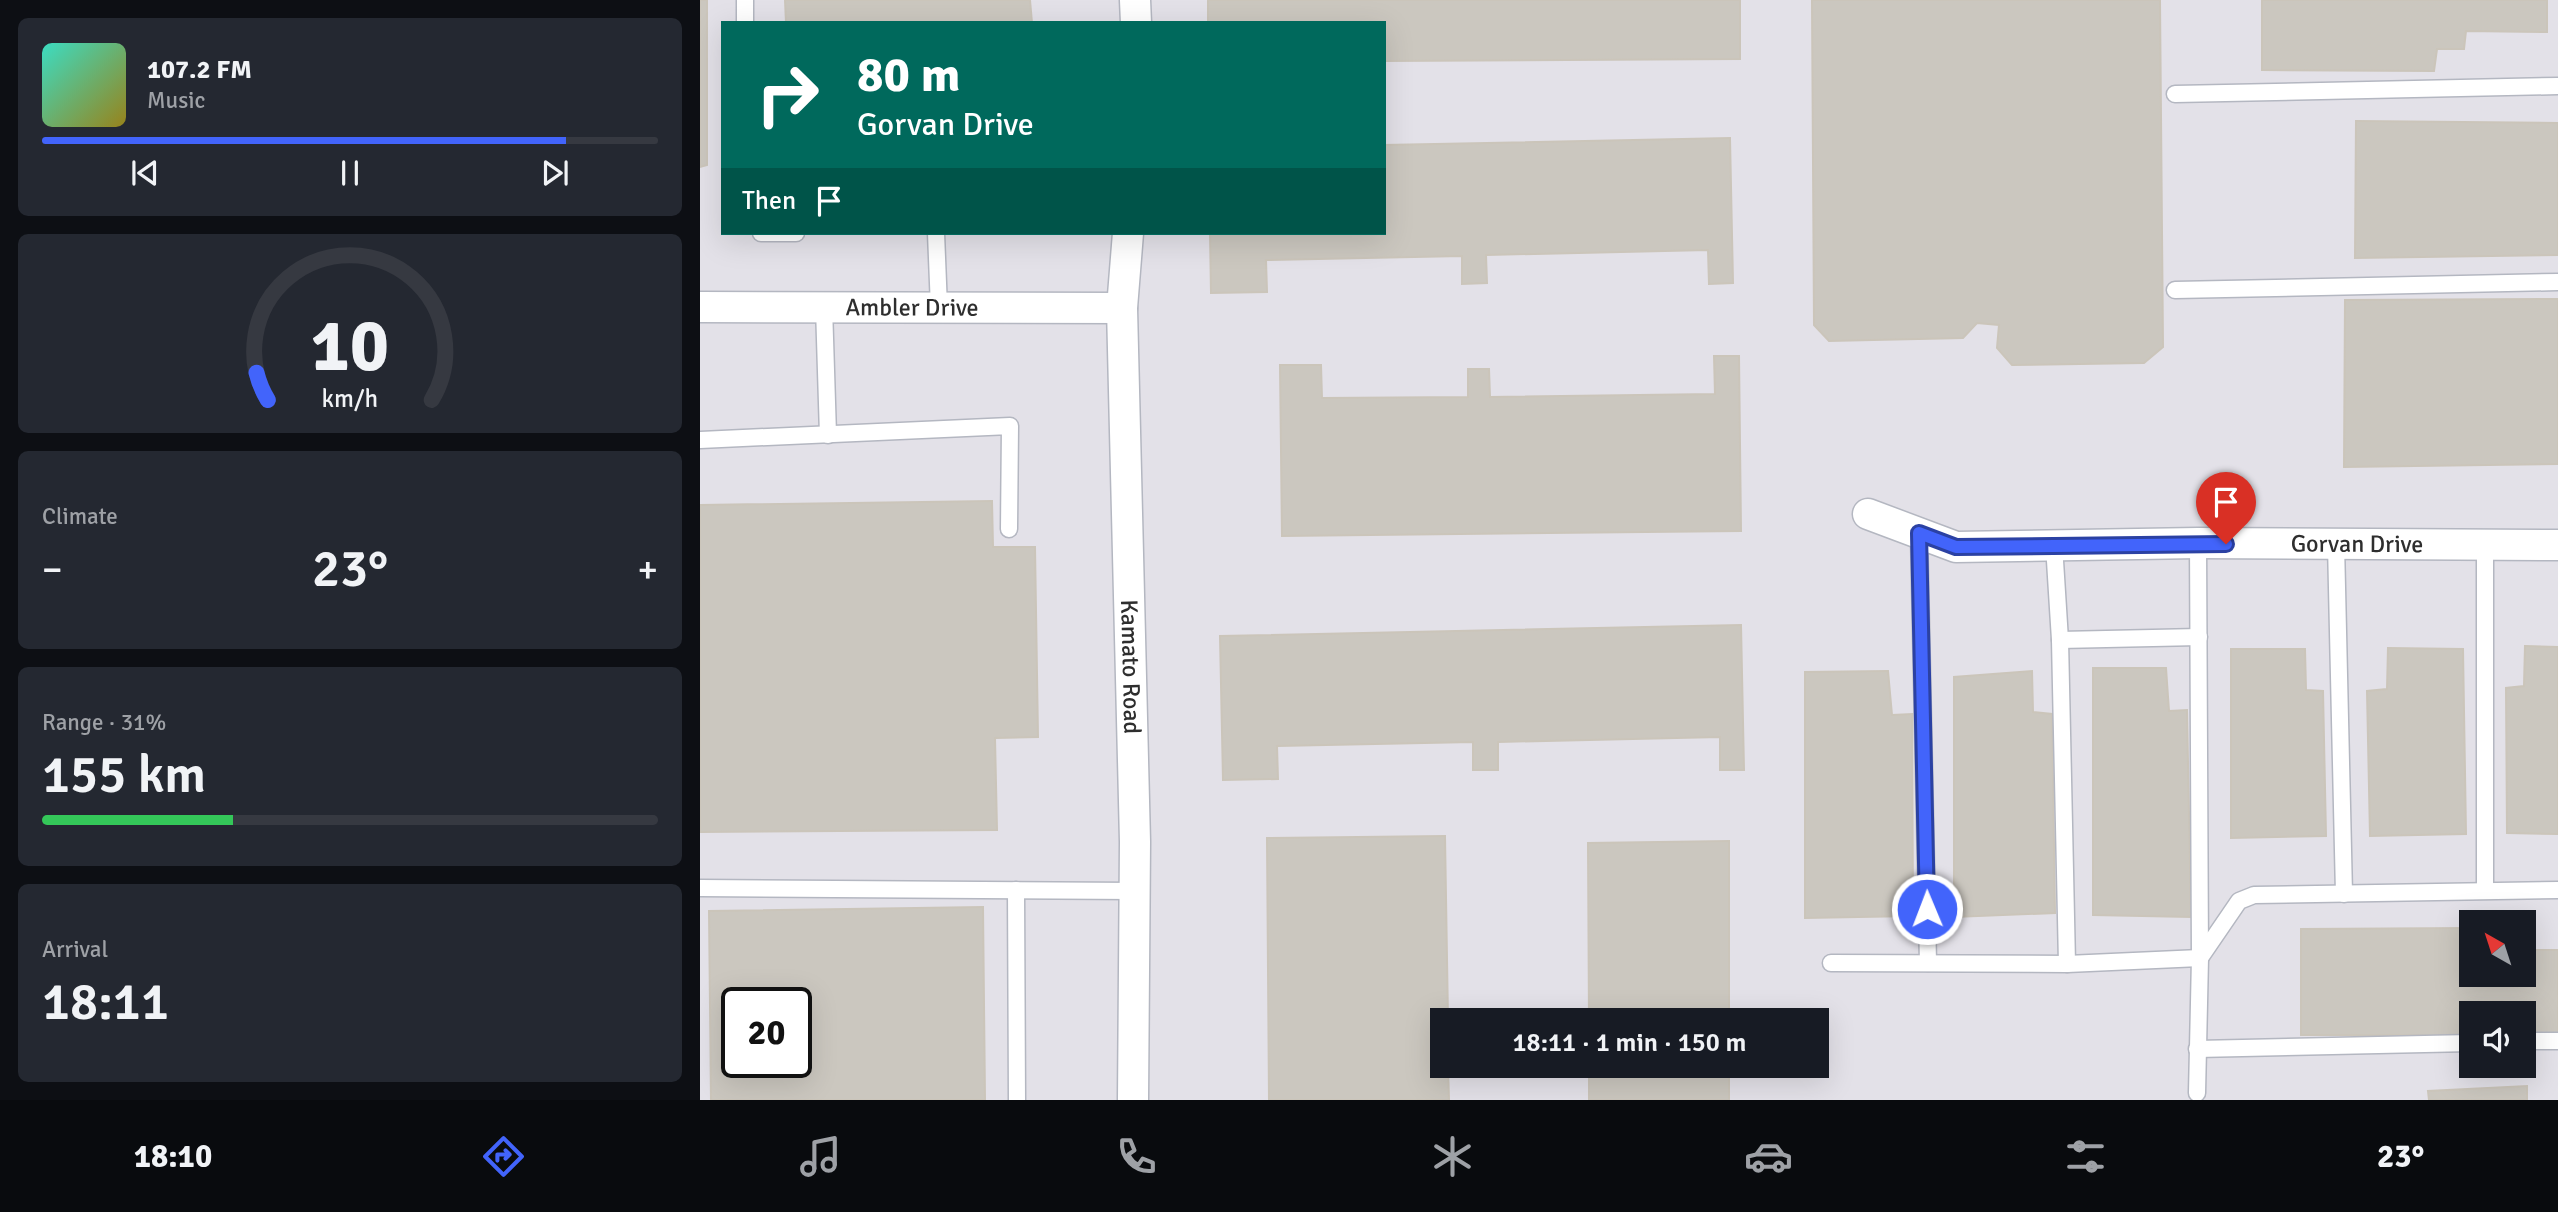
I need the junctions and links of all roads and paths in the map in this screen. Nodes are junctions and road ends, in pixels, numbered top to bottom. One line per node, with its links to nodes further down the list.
1 (745, 0): 3 (lane)
2 (1135, 0): 4 (street)
3 (745, 21)
4 (1136, 21)
5 (2558, 86): 6 (lane)
6 (2175, 94)
7 (936, 235): 13 (lane)
8 (1128, 235): 14 (street, Kamato Road)
9 (2558, 282): 10 (lane)
10 (2175, 290)
11 (700, 307): 12 (street, Ambler Drive)
12 (824, 307): 13 (street, Ambler Drive); 15 (lane)
13 (939, 308): 14 (street, Ambler Drive)
14 (1122, 308): 31 (street, Kamato Road)
15 (828, 435): 16 (lane); 18 (lane)
16 (700, 440)
17 (1868, 514): 19 (street, Gorvan Drive)
18 (1009, 528)
19 (1919, 533): 22 (street, Gorvan Drive); 35 (lane)
20 (2199, 544): 21 (street, Gorvan Drive); 22 (street, Gorvan Drive); 25 (lane)
21 (2336, 544): 23 (street, Gorvan Drive); 32 (lane)
22 (2054, 545): 26 (lane)
23 (2485, 545): 24 (street, Gorvan Drive); 29 (lane)
24 (2558, 545)
25 (2199, 637): 26 (lane); 33 (lane)
26 (2060, 640): 36 (lane)
27 (700, 888): 28 (lane)
28 (1016, 890): 31 (lane); 42 (lane)
29 (2485, 890): 30 (lane); 32 (lane)
30 (2558, 890)
31 (1136, 891): 43 (street, Kamato Road)
32 (2344, 894): 33 (lane)
33 (2200, 958): 36 (lane); 40 (lane)
34 (1831, 963): 35 (lane)
35 (1928, 963): 36 (lane)
36 (2067, 964)
37 (2536, 1041): 38 (lane)
38 (2558, 1041)
39 (2459, 1043): 40 (lane)
40 (2197, 1049): 41 (lane)
41 (2197, 1093)
42 (1017, 1100)
43 (1133, 1100)

